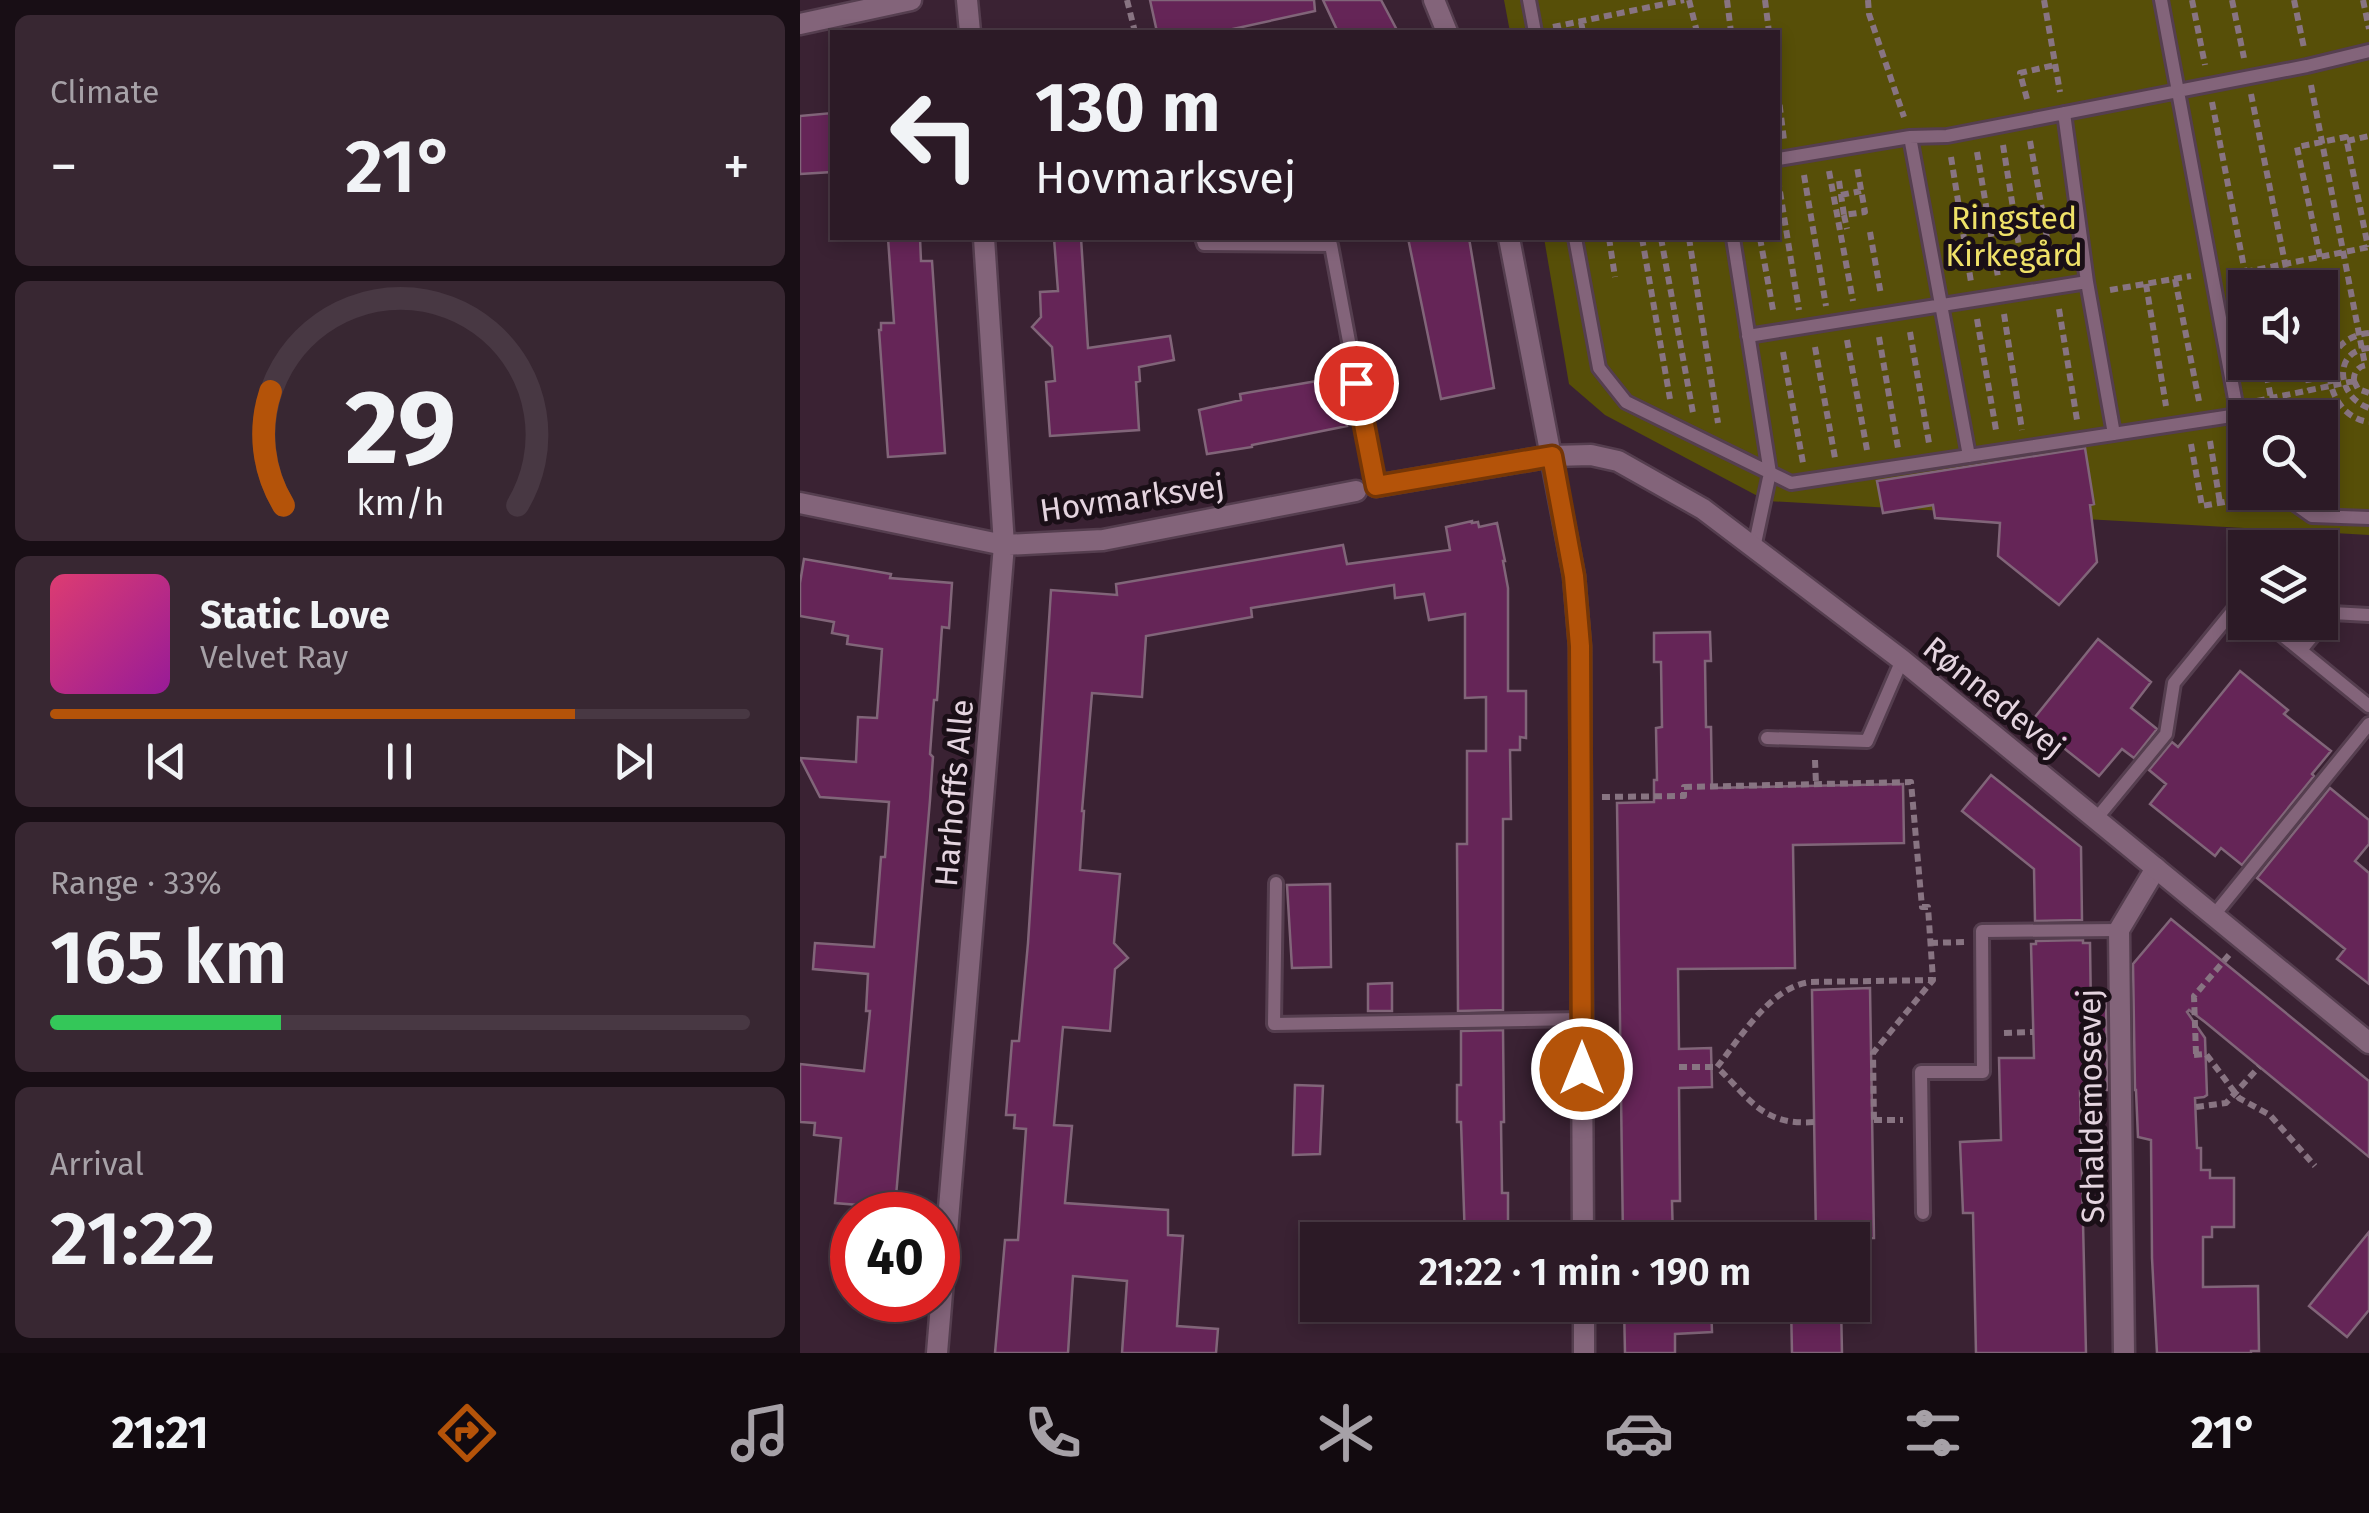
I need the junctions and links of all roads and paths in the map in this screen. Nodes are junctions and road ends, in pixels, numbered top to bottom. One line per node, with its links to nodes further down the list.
1 (911, 0): 17 (street)
2 (967, 0): 19 (street)
3 (1127, 0): 20 (path)
4 (1434, 0): 21 (street)
5 (1528, 0): 22 (lane)
6 (1687, 0): 16 (path); 25 (path)
7 (1726, 0): 26 (path)
8 (1765, 0): 27 (path)
9 (1868, 0): 39 (path)
10 (2044, 0): 29 (path)
11 (2160, 0): 33 (lane)
12 (2192, 0): 32 (path)
13 (2232, 0): 31 (path)
14 (2294, 0): 30 (path)
15 (2363, 0): 18 (path)
16 (1581, 22): 23 (path); 24 (path)
17 (800, 24)
18 (2369, 29)
19 (970, 30)
20 (1134, 30)
21 (1447, 30)
22 (1535, 30)
23 (1544, 30)
24 (1583, 30)
25 (1696, 30)
26 (1730, 30)
27 (1769, 30)
28 (2369, 50): 30 (lane)
29 (2055, 64): 35 (path); 36 (path)
30 (2307, 66): 31 (lane); 41 (path)
31 (2248, 78): 32 (lane); 65 (path)
32 (2209, 85): 33 (lane); 66 (path)
33 (2179, 90): 35 (lane); 69 (lane)
34 (1780, 105): 44 (path)
35 (2064, 113): 36 (lane); 73 (lane)
36 (2032, 119): 37 (lane)
37 (2000, 125): 39 (lane); 74 (path)
38 (2369, 136): 40 (path)
39 (1910, 138): 42 (lane); 75 (lane)
40 (2347, 141): 41 (path); 62 (path)
41 (2322, 142): 63 (path); 64 (path)
42 (1853, 146): 43 (lane); 47 (path)
43 (1825, 150): 44 (lane); 79 (path)
44 (1788, 157): 80 (path)
45 (1839, 181): 48 (path)
46 (1780, 188): 81 (path)
47 (1862, 191): 48 (path); 49 (path)
48 (1841, 194): 49 (path)
49 (1844, 215): 50 (path)
50 (1847, 229)
51 (1870, 232): 78 (path)
52 (984, 240): 121 (street, Harhoffs Alle)
53 (1203, 240): 116 (lane)
54 (1509, 240): 108 (street)
55 (1575, 240): 103 (lane)
56 (1609, 240): 70 (path)
57 (1642, 240): 103 (path)
58 (1661, 240): 106 (path)
59 (1688, 240): 107 (path)
60 (1733, 240): 84 (lane)
61 (1760, 240): 77 (path)
62 (2369, 247): 63 (path)
63 (2345, 252): 64 (path); 83 (path)
64 (2320, 257): 65 (path)
65 (2285, 264): 67 (path); 68 (path)
66 (2245, 270)
67 (2255, 270)
68 (2286, 270)
69 (2212, 273): 71 (path); 95 (lane)
70 (1615, 277)
71 (2175, 279): 72 (path); 100 (path)
72 (2146, 284): 73 (path); 104 (path)
73 (2088, 288): 74 (lane); 105 (lane)
74 (2026, 292): 75 (lane)
75 (1942, 305): 76 (lane); 109 (lane)
76 (1906, 311): 78 (lane); 110 (path)
77 (1774, 313)
78 (1880, 315): 79 (lane); 111 (path)
79 (1850, 320): 81 (lane); 112 (path)
80 (1828, 323)
81 (1807, 327): 82 (lane); 114 (path)
82 (1779, 331): 84 (lane); 115 (path)
83 (2364, 333): 85 (path); 91 (path)
84 (1748, 336): 113 (lane)
85 (2366, 348): 86 (path); 90 (path)
86 (2367, 365): 89 (path)
87 (2266, 380): 94 (path)
88 (2308, 380): 92 (path)
89 (2354, 381): 90 (path); 93 (path)
90 (2344, 384): 91 (path); 97 (path)
91 (2332, 386): 92 (path); 101 (path)
92 (2310, 390): 94 (path)
93 (2369, 393)
94 (2269, 399): 96 (path)
95 (2235, 400)
96 (2266, 400)
97 (2369, 408)
98 (2228, 415): 99 (lane)
99 (2222, 418): 100 (lane); 118 (path)
100 (2204, 420): 102 (lane); 118 (path)
101 (2369, 422)
102 (2187, 423): 104 (lane); 118 (path)
103 (1675, 426): 106 (lane)
104 (2169, 426): 105 (lane)
105 (2114, 434): 109 (lane)
106 (1697, 437): 107 (lane)
107 (1722, 449): 113 (lane)
108 (1552, 456): 116 (street, Hovmarksvej); 122 (street, Rønnedevej); 131 (street)
109 (1969, 456): 110 (lane)
110 (1933, 461): 111 (lane)
111 (1901, 466): 112 (lane)
112 (1871, 471): 114 (lane)
113 (1770, 473): 115 (lane); 122 (lane)
114 (1838, 476): 115 (lane)
115 (1806, 481)
116 (1366, 488): 121 (street, Hovmarksvej)
117 (800, 502): 121 (street, Hovmarksvej)
118 (2220, 503)
119 (2304, 510): 120 (lane)
120 (2369, 518)
121 (1004, 544): 154 (street, Harhoffs Alle)
122 (1754, 548): 127 (street, Rønnedevej)
123 (2369, 615): 126 (lane)
124 (2228, 620): 132 (lane)
125 (2288, 640): 126 (lane)
126 (2301, 650): 128 (lane)
127 (1902, 660): 130 (lane); 132 (street, Rønnedevej)
128 (2369, 706)
129 (2369, 724): 135 (lane)
130 (1766, 738)
131 (1581, 797): 139 (path); 141 (street)
132 (2096, 819): 133 (street, Rønnedevej)
133 (2156, 868): 135 (street, Rønnedevej); 136 (street)
134 (1276, 883): 141 (lane)
135 (2214, 915): 137 (street, Rønnedevej)
136 (2118, 930): 138 (lane); 156 (street, Schaldemosevej)
137 (2242, 939): 142 (street, Rønnedevej); 146 (path)
138 (1982, 941): 139 (path); 151 (lane)
139 (1930, 943): 140 (path)
140 (1932, 980): 143 (path); 148 (path)
141 (1582, 1019): 152 (street)
142 (2369, 1042)
143 (1716, 1066): 145 (path); 149 (path)
144 (2259, 1067): 146 (path)
145 (1679, 1068)
146 (2236, 1094): 147 (path); 150 (path)
147 (2196, 1106)
148 (1872, 1121)
149 (1814, 1122)
150 (2315, 1166)
151 (1922, 1213)
152 (1584, 1222)
153 (1584, 1322): 155 (street)
154 (937, 1353)
155 (1584, 1353)
156 (2124, 1353)

